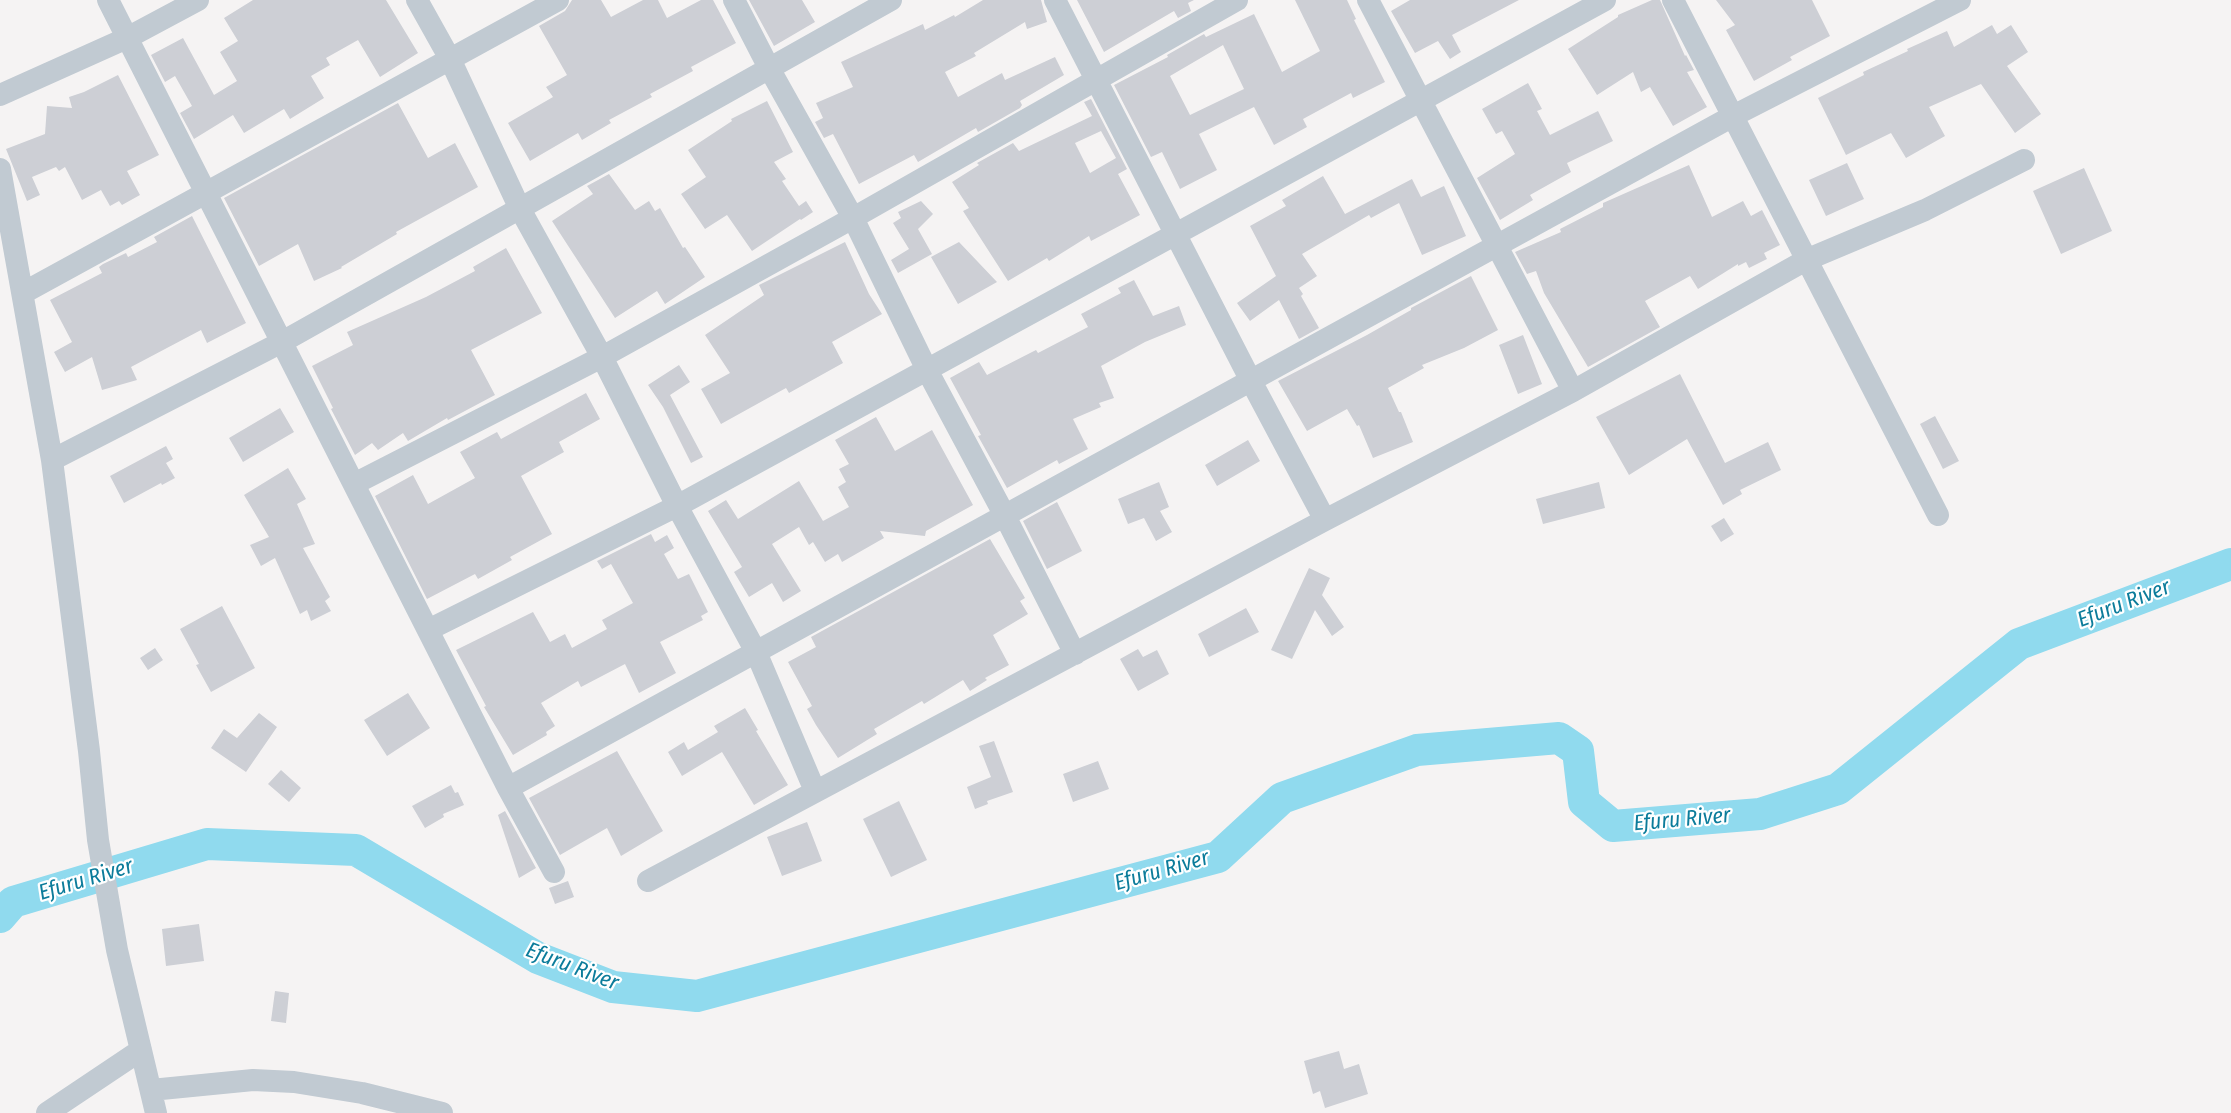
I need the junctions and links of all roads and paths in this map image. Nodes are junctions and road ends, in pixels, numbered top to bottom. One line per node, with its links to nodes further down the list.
1 (108, 0): 13 (street)
2 (198, 0): 13 (street)
3 (417, 0): 14 (street)
4 (558, 0): 14 (street)
5 (734, 0): 15 (street)
6 (891, 0): 15 (street)
7 (1055, 0): 16 (street)
8 (1237, 0): 16 (street)
9 (1368, 0): 18 (street)
10 (1605, 0): 18 (street)
11 (1673, 0): 19 (street)
12 (1960, 0): 19 (street)
13 (128, 38): 17 (street); 22 (street)
14 (450, 59): 22 (street); 23 (street)
15 (768, 68): 23 (street); 24 (street)
16 (1096, 80): 24 (street); 25 (street)
17 (0, 95)
18 (1421, 100): 25 (street); 26 (street)
19 (1733, 116): 26 (street); 27 (street)
20 (2024, 160): 27 (street)
21 (0, 169): 28 (street)
22 (206, 193): 28 (street); 29 (street)
23 (520, 208): 29 (street); 30 (street)
24 (853, 218): 30 (street); 31 (street)
25 (1176, 234): 31 (street); 32 (street)
26 (1497, 246): 32 (street); 33 (street)
27 (1806, 260): 33 (street); 37 (street)
28 (23, 293): 34 (street)
29 (282, 342): 34 (street); 35 (street)
30 (602, 357): 35 (street); 36 (street)
31 (927, 370): 36 (street); 38 (street)
32 (1251, 381): 38 (street); 39 (street)
33 (1573, 391): 39 (street)
34 (52, 460): 47 (street)
35 (354, 484): 40 (street)
36 (677, 506): 40 (street); 41 (street)
37 (1938, 515)
38 (1005, 516): 41 (street); 42 (street)
39 (1325, 520): 42 (street)
40 (428, 630): 43 (street)
41 (756, 652): 43 (street); 44 (street)
42 (1075, 654): 44 (street)
43 (508, 788): 45 (street)
44 (815, 791): 46 (street)
45 (554, 872)
46 (648, 881)
47 (141, 1050): 48 (street); 49 (street)
48 (151, 1090): 50 (street); 51 (street)
49 (47, 1113)
50 (156, 1113)
51 (442, 1113)

